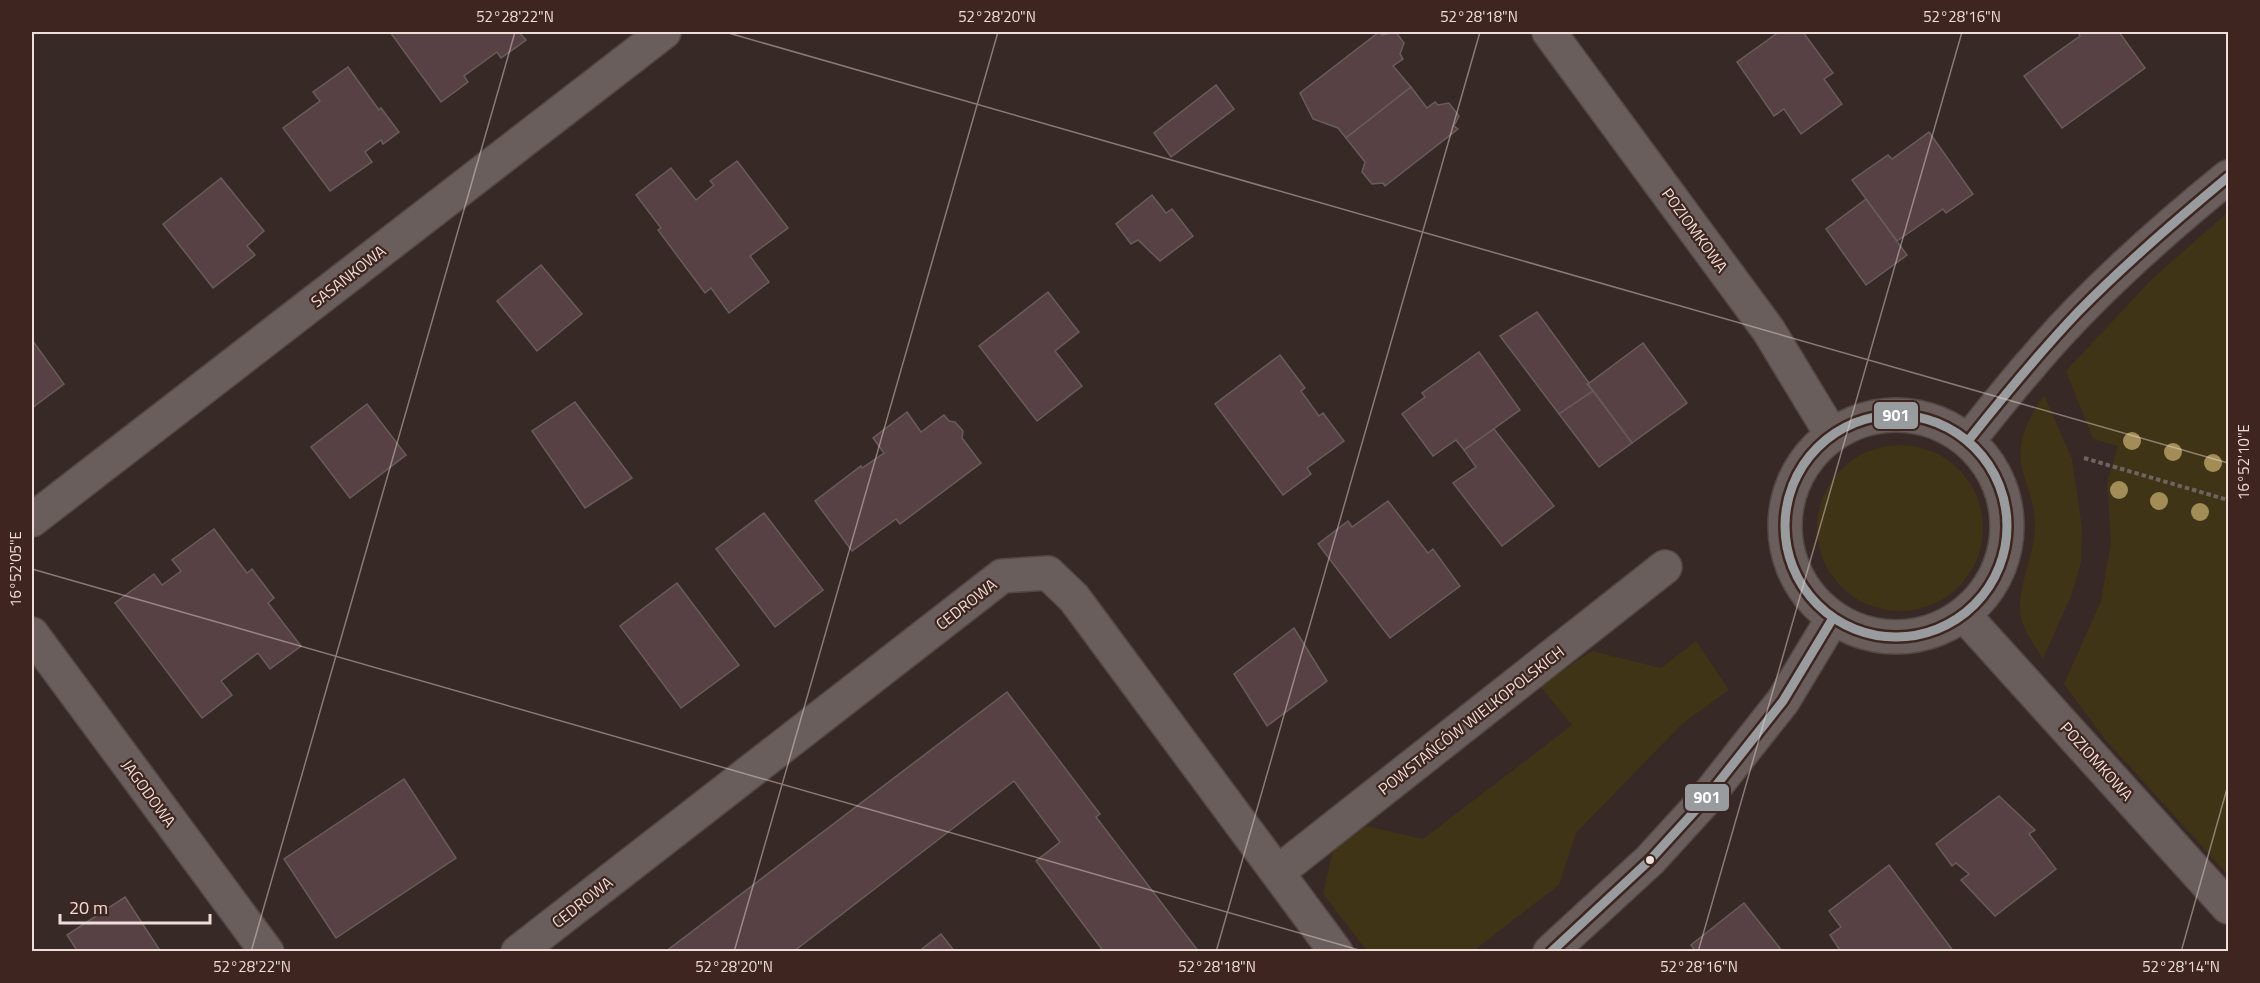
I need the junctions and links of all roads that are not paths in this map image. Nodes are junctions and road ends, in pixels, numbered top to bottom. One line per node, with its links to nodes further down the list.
1 (664, 32): 6 (street, SASANKOWA)
2 (1549, 32): 4 (street, POZIOMKOWA)
3 (2229, 177): 5 (street)
4 (1832, 435): 5 (street); 9 (street)
5 (1968, 441): 8 (street)
6 (32, 520)
7 (1665, 567): 11 (street, POWSTAŃCÓW WIELKOPOLSKICH)
8 (1964, 615): 9 (street); 12 (street, POZIOMKOWA)
9 (1833, 618): 16 (street)
10 (32, 634): 13 (street, JAGODOWA)
11 (1278, 872): 14 (street, CEDROWA); 15 (street, CEDROWA)
12 (2229, 907)
13 (267, 951)
14 (518, 951)
15 (1336, 951)
16 (1550, 951)

